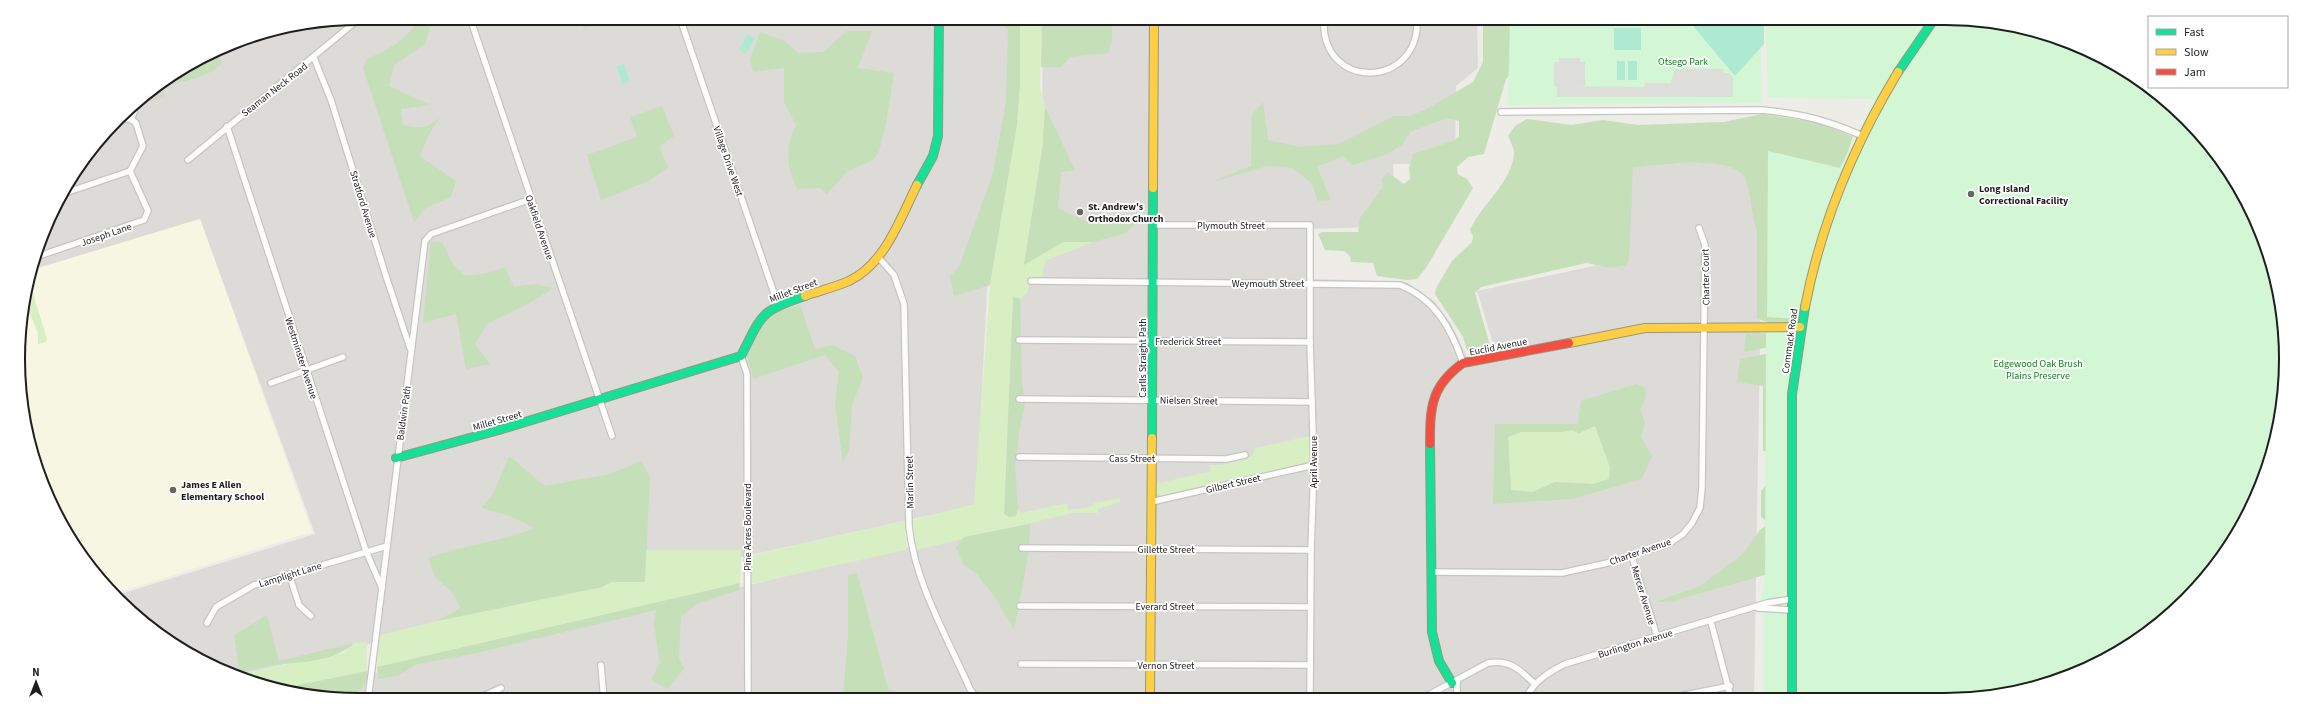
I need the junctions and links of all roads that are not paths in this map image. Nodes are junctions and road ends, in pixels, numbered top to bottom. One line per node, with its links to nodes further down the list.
1 (350, 25): 9 (street, Seaman Neck Road)
2 (472, 25): 19 (street, Oakfield Avenue)
3 (682, 25): 28 (street, Village Drive West)
4 (939, 25): 24 (street, Millet Street)
5 (1154, 25): 20 (street, Carlls Straight Path)
6 (1324, 25): 7 (street)
7 (1416, 25)
8 (1930, 25): 15 (street, Commack Road)
9 (314, 58): 14 (street, Seaman Neck Road); 34 (street, Stratford Avenue)
10 (1501, 112): 15 (street)
11 (134, 113): 13 (street)
12 (128, 118): 13 (street)
13 (131, 120): 17 (street)
14 (227, 126): 16 (street, Seaman Neck Road); 38 (street, Westminster Avenue)
15 (1863, 136): 30 (street, Commack Road)
16 (188, 160)
17 (130, 171): 18 (street); 23 (street, Joseph Lane)
18 (71, 191)
19 (531, 199): 34 (street, Baldwin Path); 41 (street, Oakfield Avenue)
20 (1153, 225): 21 (street, Plymouth Street); 26 (street, Carlls Straight Path)
21 (1310, 225): 27 (street, April Avenue)
22 (1699, 228): 29 (street, Charter Court)
23 (42, 255)
24 (879, 258): 28 (street, Millet Street); 82 (street, Marlin Street)
25 (1031, 281): 26 (street, Weymouth Street)
26 (1153, 282): 27 (street, Weymouth Street); 32 (street, Carlls Straight Path)
27 (1310, 283): 33 (street, April Avenue); 37 (street, Weymouth Street)
28 (778, 305): 35 (street, Millet Street)
29 (1705, 326): 30 (street, Euclid Avenue); 37 (street, Euclid Avenue); 56 (street, Charter Avenue)
30 (1800, 327): 60 (street, Commack Road)
31 (1019, 340): 32 (street, Frederick Street)
32 (1152, 341): 33 (street, Frederick Street); 42 (street, Carlls Straight Path)
33 (1310, 342): 43 (street, April Avenue)
34 (411, 351): 48 (street, Baldwin Path)
35 (741, 356): 41 (street, Millet Street); 81 (street, Pine Acres Boulevard)
36 (343, 357): 38 (street)
37 (1463, 363): 57 (street, Euclid Avenue)
38 (306, 370): 39 (street); 55 (street, Westminster Avenue)
39 (271, 384)
40 (1019, 398): 42 (street, Nielsen Street)
41 (599, 399): 44 (street, Oakfield Avenue); 48 (street, Millet Street)
42 (1152, 400): 43 (street, Nielsen Street); 47 (street, Carlls Straight Path)
43 (1312, 402): 49 (street, April Avenue)
44 (612, 436)
45 (1245, 455): 47 (street, Cass Street)
46 (1019, 457): 47 (street, Cass Street)
47 (1152, 457): 50 (street, Carlls Straight Path)
48 (396, 458): 51 (street, Baldwin Path)
49 (1314, 465): 50 (street, Gilbert Street); 54 (street, April Avenue)
50 (1151, 502): 53 (street, Carlls Straight Path)
51 (387, 546): 55 (street, Lamplight Lane); 59 (street, Baldwin Path)
52 (1022, 548): 53 (street, Gillette Street)
53 (1151, 550): 54 (street, Gillette Street); 62 (street, Carlls Straight Path)
54 (1311, 550): 63 (street, April Avenue)
55 (366, 551): 58 (street, Lamplight Lane); 59 (street, Westminster Avenue)
56 (1631, 554): 57 (street, Charter Avenue); 69 (street, Mercer Avenue)
57 (1432, 572): 74 (street, Euclid Avenue)
58 (289, 574): 66 (street); 68 (street, Lamplight Lane)
59 (382, 588): 78 (street, Baldwin Path)
60 (1792, 599): 64 (street, Burlington Avenue); 65 (street, Commack Road)
61 (1020, 606): 62 (street, Everard Street)
62 (1150, 606): 63 (street, Everard Street); 71 (street, Carlls Straight Path)
63 (1310, 607): 72 (street, April Avenue)
64 (1755, 608): 65 (street, Burlington Avenue); 67 (street, Burlington Avenue)
65 (1792, 610): 90 (street, Commack Road)
66 (311, 616)
67 (1711, 622): 69 (street, Burlington Avenue); 76 (street)
68 (207, 623)
69 (1657, 636): 75 (street, Burlington Avenue)
70 (1022, 664): 71 (street, Vernon Street)
71 (1150, 665): 72 (street, Vernon Street); 83 (street, Carlls Straight Path)
72 (1310, 665): 84 (street, April Avenue)
73 (601, 666): 80 (street)
74 (1454, 681): 75 (street); 85 (street); 86 (street)
75 (1535, 684): 87 (street, Burlington Avenue)
76 (1730, 686): 88 (street); 89 (street)
77 (501, 688): 79 (street)
78 (369, 693)
79 (490, 693)
80 (603, 693)
81 (748, 693)
82 (972, 693)
83 (1150, 693)
84 (1310, 693)
85 (1432, 693)
86 (1456, 693)
87 (1529, 693)
88 (1695, 693)
89 (1731, 693)
90 (1792, 693)

